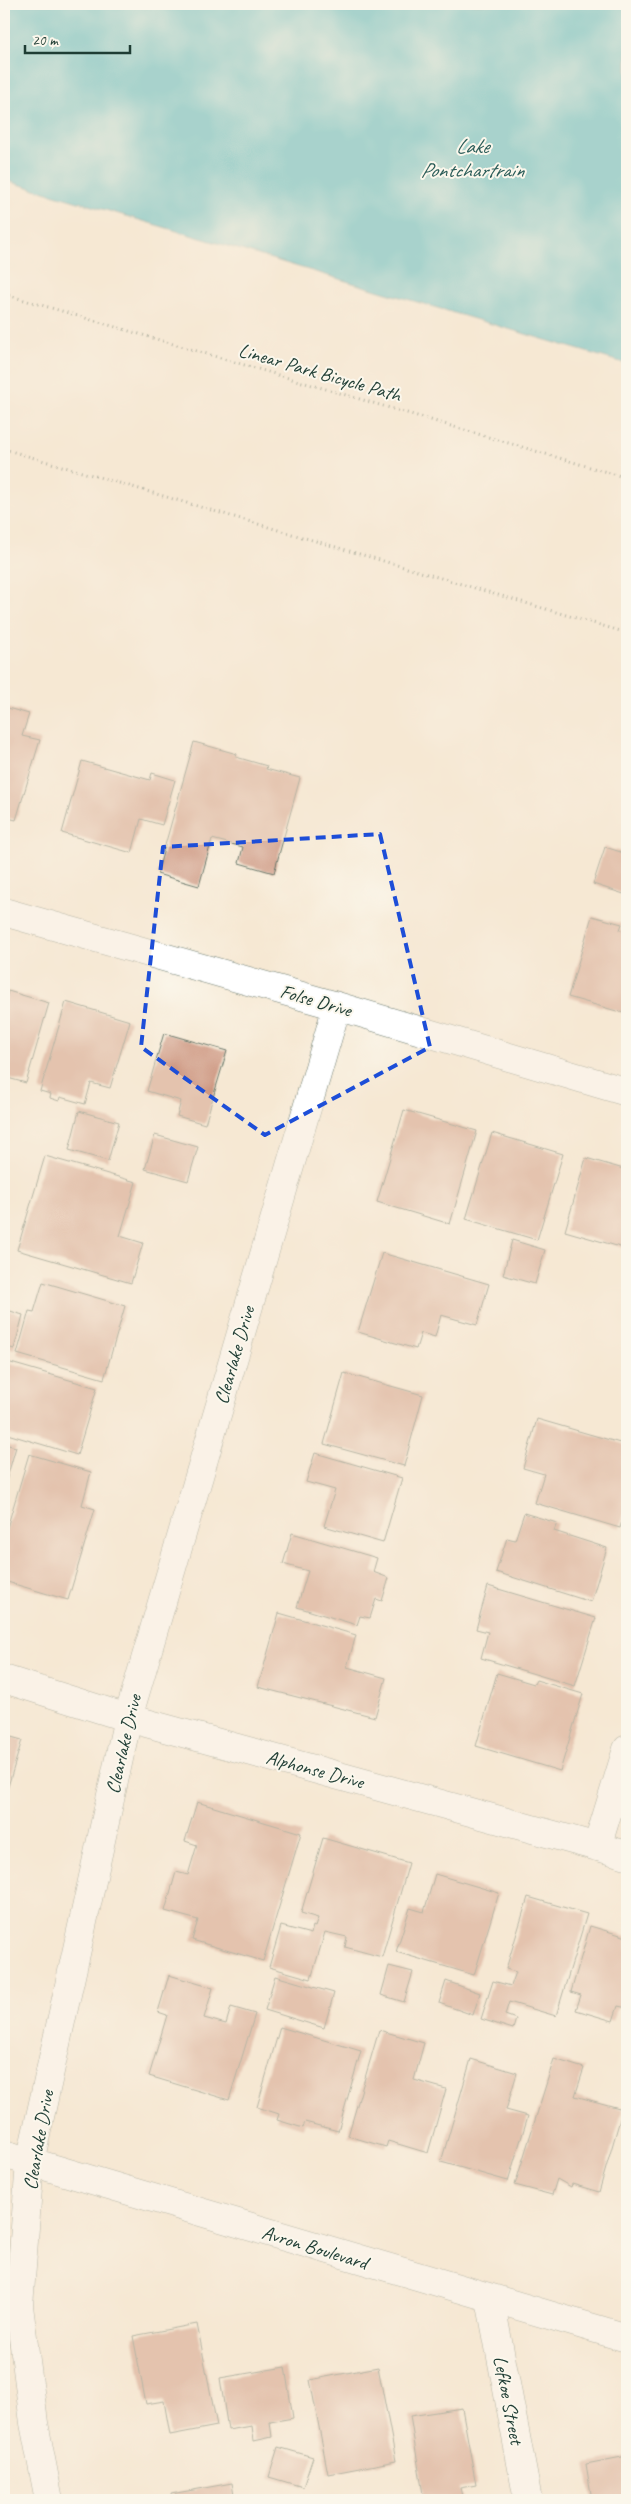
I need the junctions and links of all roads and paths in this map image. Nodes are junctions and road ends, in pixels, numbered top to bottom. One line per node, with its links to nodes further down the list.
1 (4, 294): 3 (path, Linear Park Bicycle Path)
2 (4, 449): 4 (path)
3 (627, 478)
4 (627, 633)
5 (4, 912): 6 (street, Folse Drive)
6 (337, 1006): 7 (street, Folse Drive); 9 (street, Clearlake Drive)
7 (627, 1092)
8 (4, 1679): 9 (street, Alphonse Drive)
9 (128, 1718): 11 (street, Alphonse Drive); 14 (street, Clearlake Drive)
10 (627, 1748): 11 (street)
11 (597, 1847): 12 (street, Alphonse Drive)
12 (627, 1855)
13 (4, 2154): 14 (street, Avron Boulevard)
14 (30, 2162): 15 (street, Avron Boulevard); 17 (street, Clearlake Drive)
15 (490, 2299): 16 (street, Avron Boulevard); 18 (street, Lefkoe Street)
16 (627, 2338)
17 (49, 2500)
18 (528, 2500)

